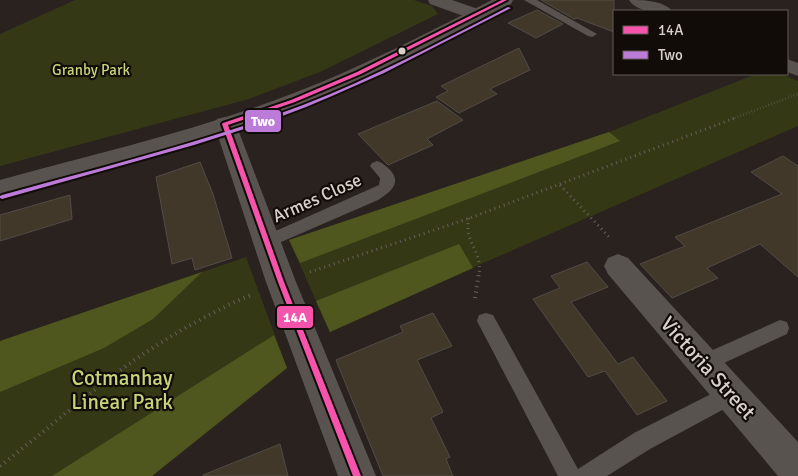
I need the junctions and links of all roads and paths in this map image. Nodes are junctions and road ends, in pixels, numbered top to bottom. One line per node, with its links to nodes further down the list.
1 (436, 0): 6 (street)
2 (505, 0): 6 (street)
3 (529, 0): 7 (lane)
4 (638, 0): 5 (street)
5 (661, 10)
6 (475, 14): 9 (street)
7 (592, 34)
8 (798, 94): 11 (path)
9 (225, 124): 12 (street); 14 (street)
10 (377, 166): 14 (lane, Armes Close)
11 (560, 185): 13 (path); 15 (path)
12 (0, 189)
13 (470, 218): 16 (path); 17 (path)
14 (266, 242): 16 (street)
15 (618, 266): 19 (street, Victoria Street)
16 (281, 282): 21 (path); 23 (street)
17 (486, 321): 24 (lane)
18 (780, 328): 19 (lane)
19 (704, 363): 20 (street, Victoria Street)
20 (732, 394): 22 (street, Victoria Street); 25 (lane)
21 (0, 466)
22 (798, 470)
23 (357, 476)
24 (570, 476)
25 (587, 476)

